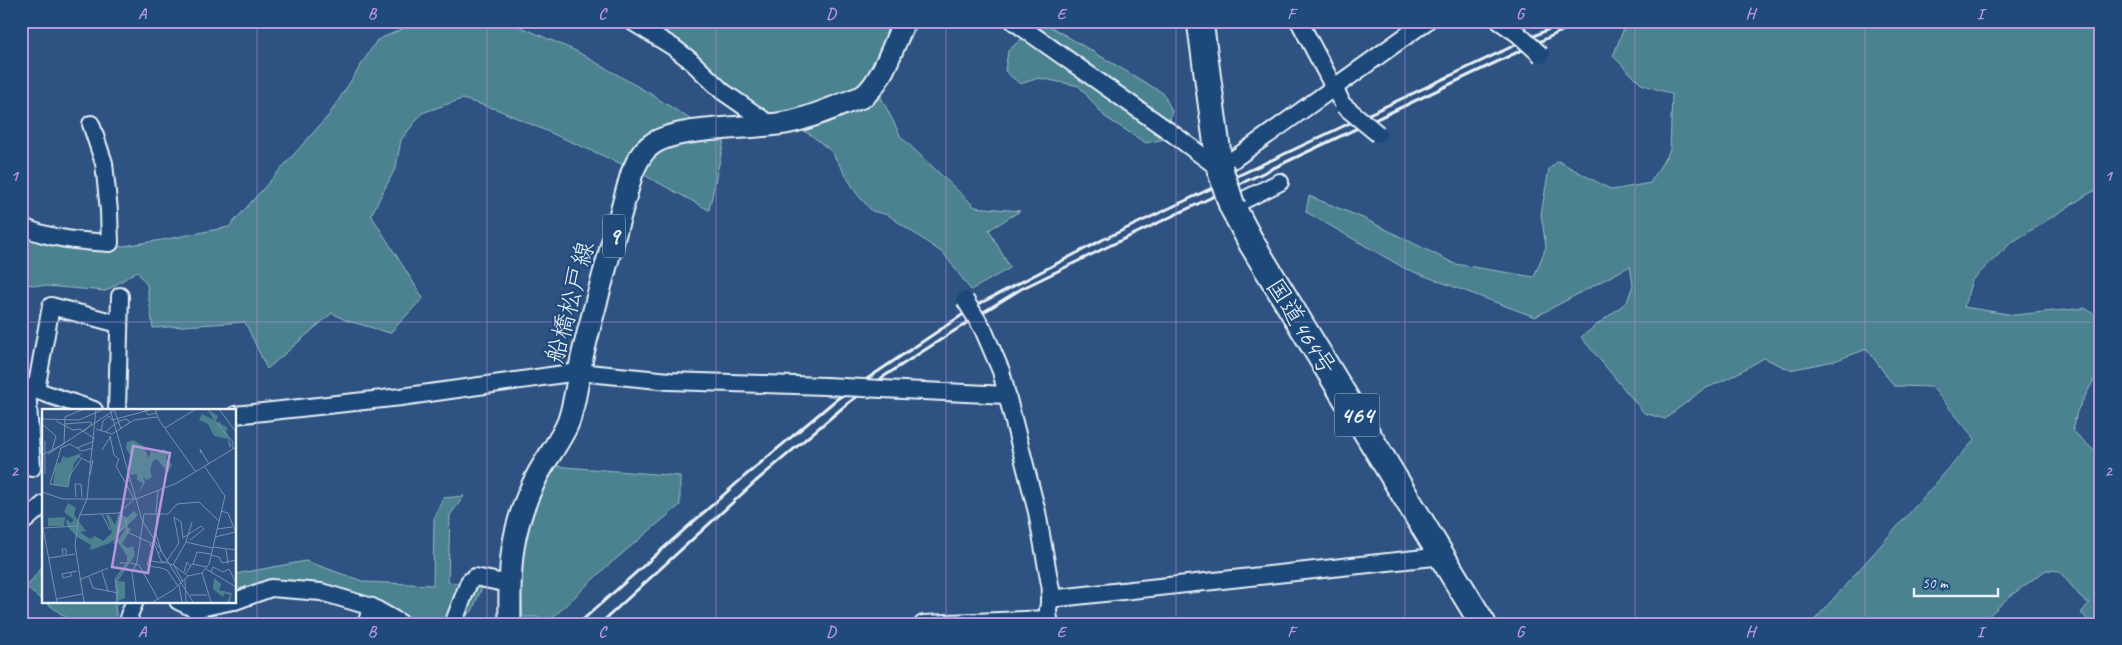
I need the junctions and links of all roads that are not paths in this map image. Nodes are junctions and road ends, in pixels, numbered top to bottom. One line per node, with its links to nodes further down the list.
1 (631, 21): 11 (street)
2 (904, 21): 11 (main road, 船橋松戸線 / 9)
3 (1013, 21): 13 (street)
4 (1200, 21): 13 (highway, 464)
5 (1299, 21): 9 (street)
6 (1427, 21): 9 (street)
7 (1499, 21): 8 (street, bridge)
8 (1541, 55)
9 (1335, 89): 12 (street, bridge); 13 (street)
10 (91, 124): 16 (street)
11 (771, 125): 20 (main road, 船橋松戸線 / 9)
12 (1378, 134)
13 (1220, 170): 15 (highway, 464, bridge)
14 (1280, 182): 15 (street)
15 (1232, 206): 30 (highway, 国道464号 / 464)
16 (21, 226)
17 (120, 296): 19 (street)
18 (965, 300): 22 (street, bridge)
19 (119, 324): 21 (street); 25 (street)
20 (578, 372): 22 (street, bridge); 26 (street); 31 (main road, 船橋松戸線 / 9)
21 (28, 387): 23 (street); 27 (street)
22 (1007, 395): 32 (street)
23 (56, 403): 24 (street)
24 (89, 409)
25 (117, 409)
26 (236, 415)
27 (32, 468)
28 (42, 506): 29 (street)
29 (21, 524)
30 (1443, 556): 32 (street); 46 (highway, 国道464号 / 464)
31 (509, 584): 43 (street); 44 (main road, 船橋松戸線 / 9)
32 (1050, 599): 39 (street)
33 (236, 600): 37 (street)
34 (135, 602): 40 (street)
35 (180, 602): 38 (street)
36 (232, 602): 38 (street)
37 (372, 607): 41 (street); 42 (street)
38 (205, 616)
39 (1049, 621): 45 (street)
40 (131, 624)
41 (366, 624)
42 (402, 624)
43 (453, 624)
44 (510, 624)
45 (923, 624)
46 (1483, 624)

